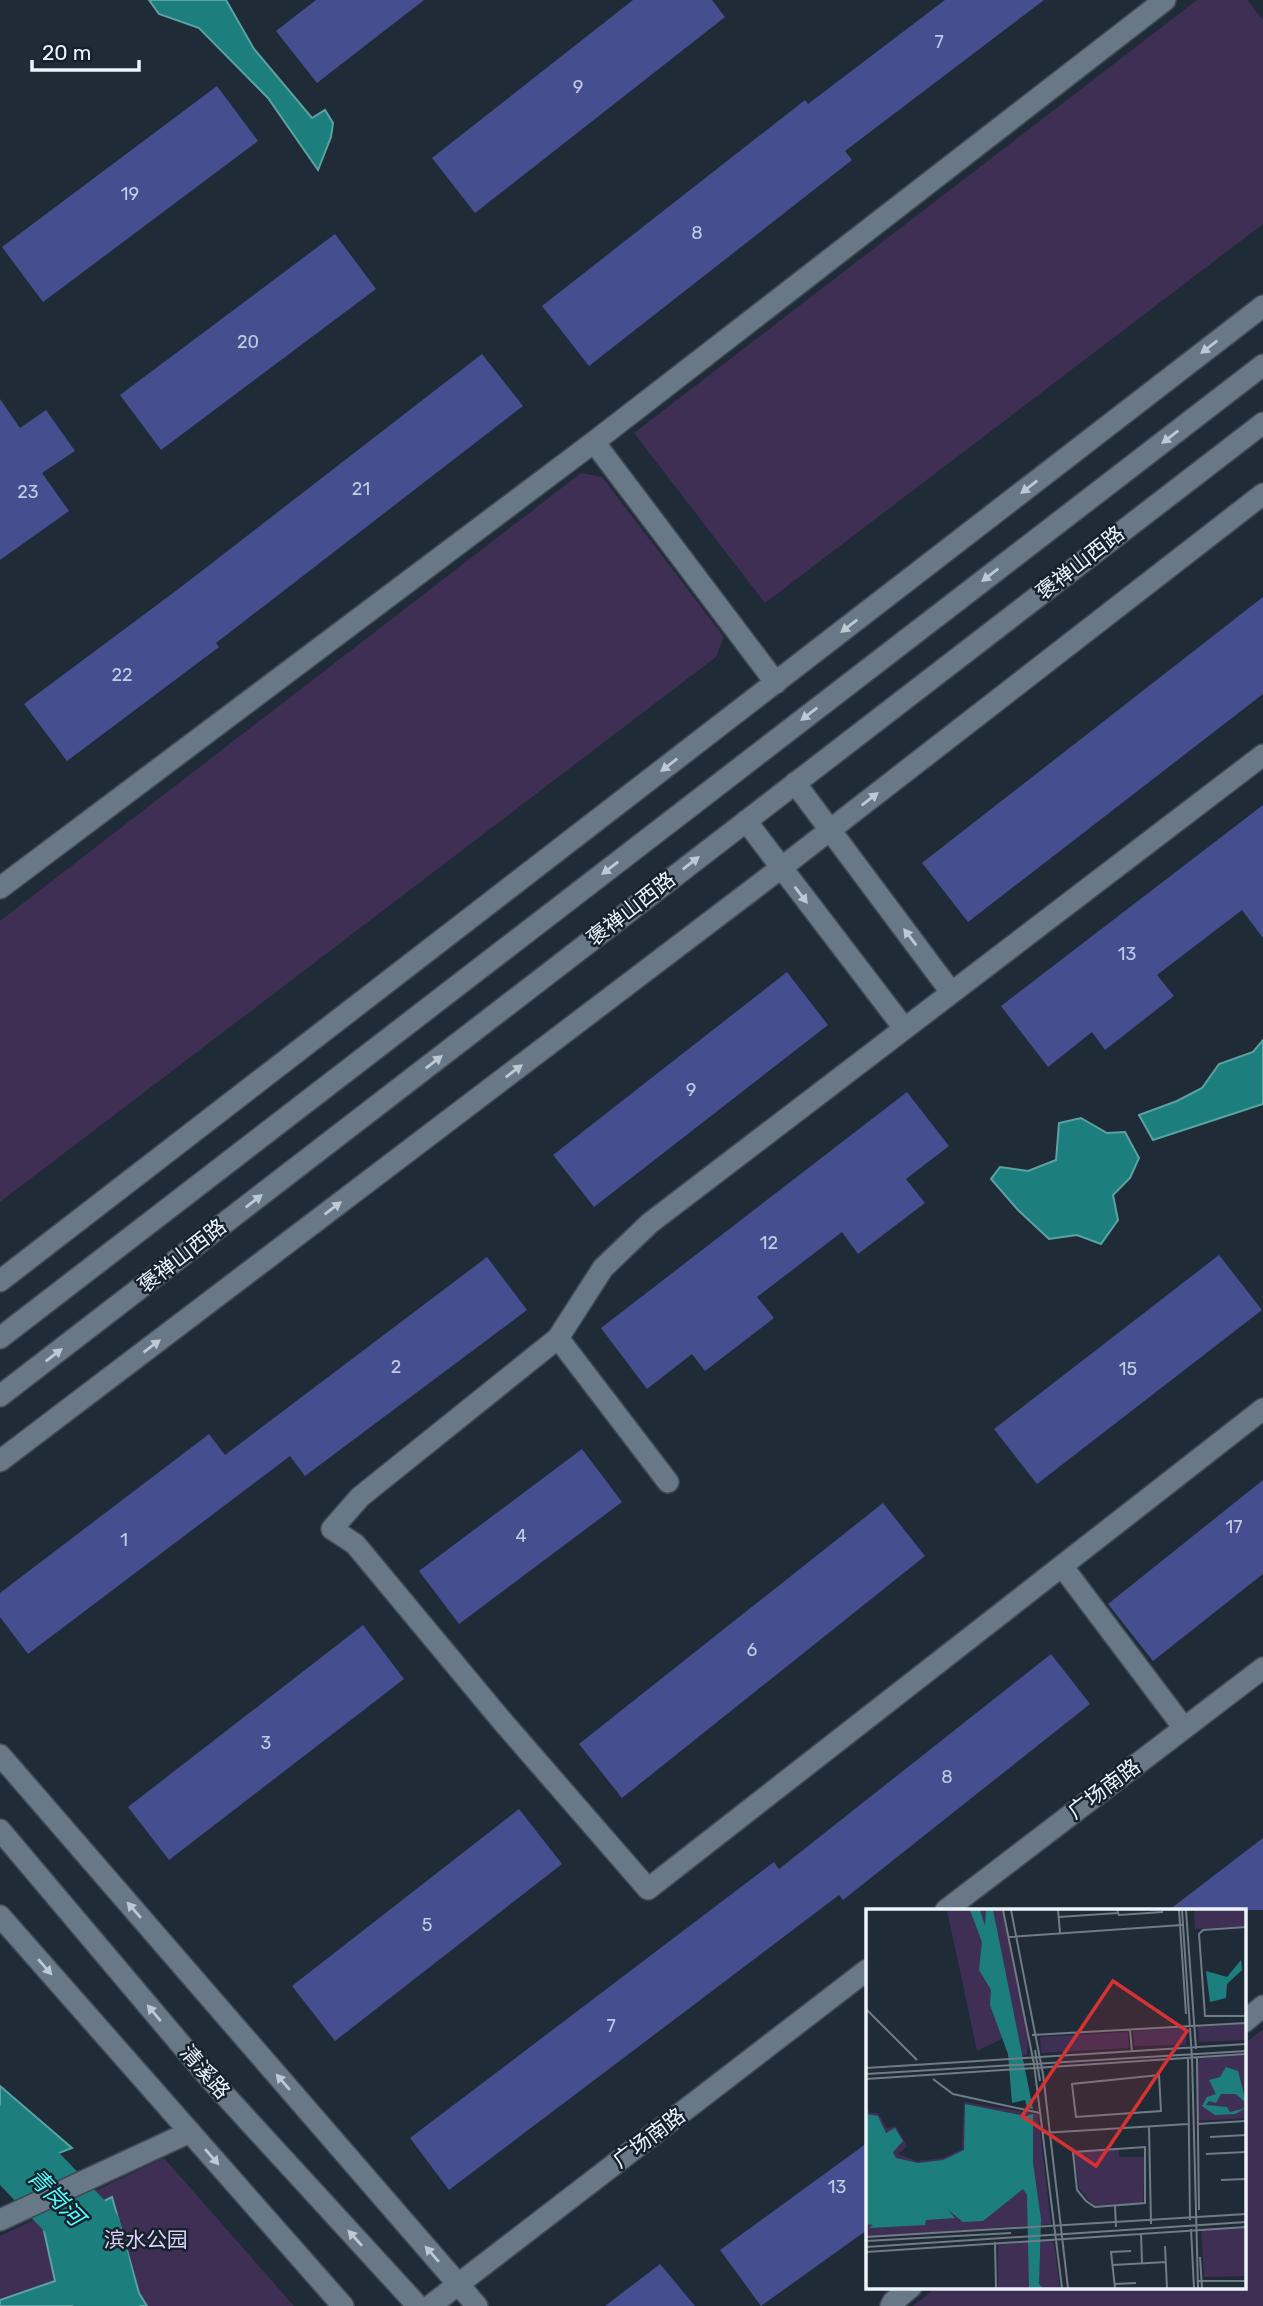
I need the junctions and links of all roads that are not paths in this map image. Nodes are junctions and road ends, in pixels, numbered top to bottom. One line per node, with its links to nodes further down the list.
1 (1165, 0): 5 (street)
2 (1263, 306): 7 (street, one-way to 7)
3 (1263, 365): 17 (street, one-way to 17)
4 (1263, 423): 9 (street, 褒禅山西路)
5 (594, 442): 7 (street); 13 (street)
6 (1263, 494): 11 (street, one-way to 6)
7 (776, 683): 16 (street, one-way to 16)
8 (1263, 755): 14 (street)
9 (795, 783): 10 (street, 褒禅山西路); 11 (street)
10 (746, 821): 12 (street); 19 (street, 褒禅山西路, one-way to 10)
11 (830, 830): 12 (street); 14 (street, one-way to 11)
12 (781, 868): 15 (street, one-way to 15); 21 (street, one-way to 12)
13 (0, 888)
14 (951, 992): 15 (street)
15 (904, 1028): 18 (street)
16 (0, 1281)
17 (0, 1338)
18 (558, 1339): 22 (street); 23 (street)
19 (0, 1396)
20 (1263, 1409): 23 (street)
21 (0, 1461)
22 (668, 1482)
23 (1062, 1566): 25 (street)
24 (1263, 1668): 25 (street, 广场南路)
25 (1184, 1728): 28 (street, 广场南路)
26 (0, 1755): 35 (street, one-way to 26)
27 (0, 1830): 38 (street, 清溪路, one-way to 27)
28 (947, 1909)
29 (0, 1916): 33 (street, one-way to 33)
30 (866, 1971): 35 (street, 广场南路)
31 (1263, 2006): 32 (street)
32 (1246, 2020)
33 (190, 2132): 34 (street); 37 (street, one-way to 37)
34 (0, 2220)
35 (458, 2284): 39 (street, 广场南路); 40 (street)
36 (910, 2288): 41 (street)
37 (343, 2306)
38 (418, 2306)
39 (430, 2306)
40 (477, 2306)
41 (891, 2306)

